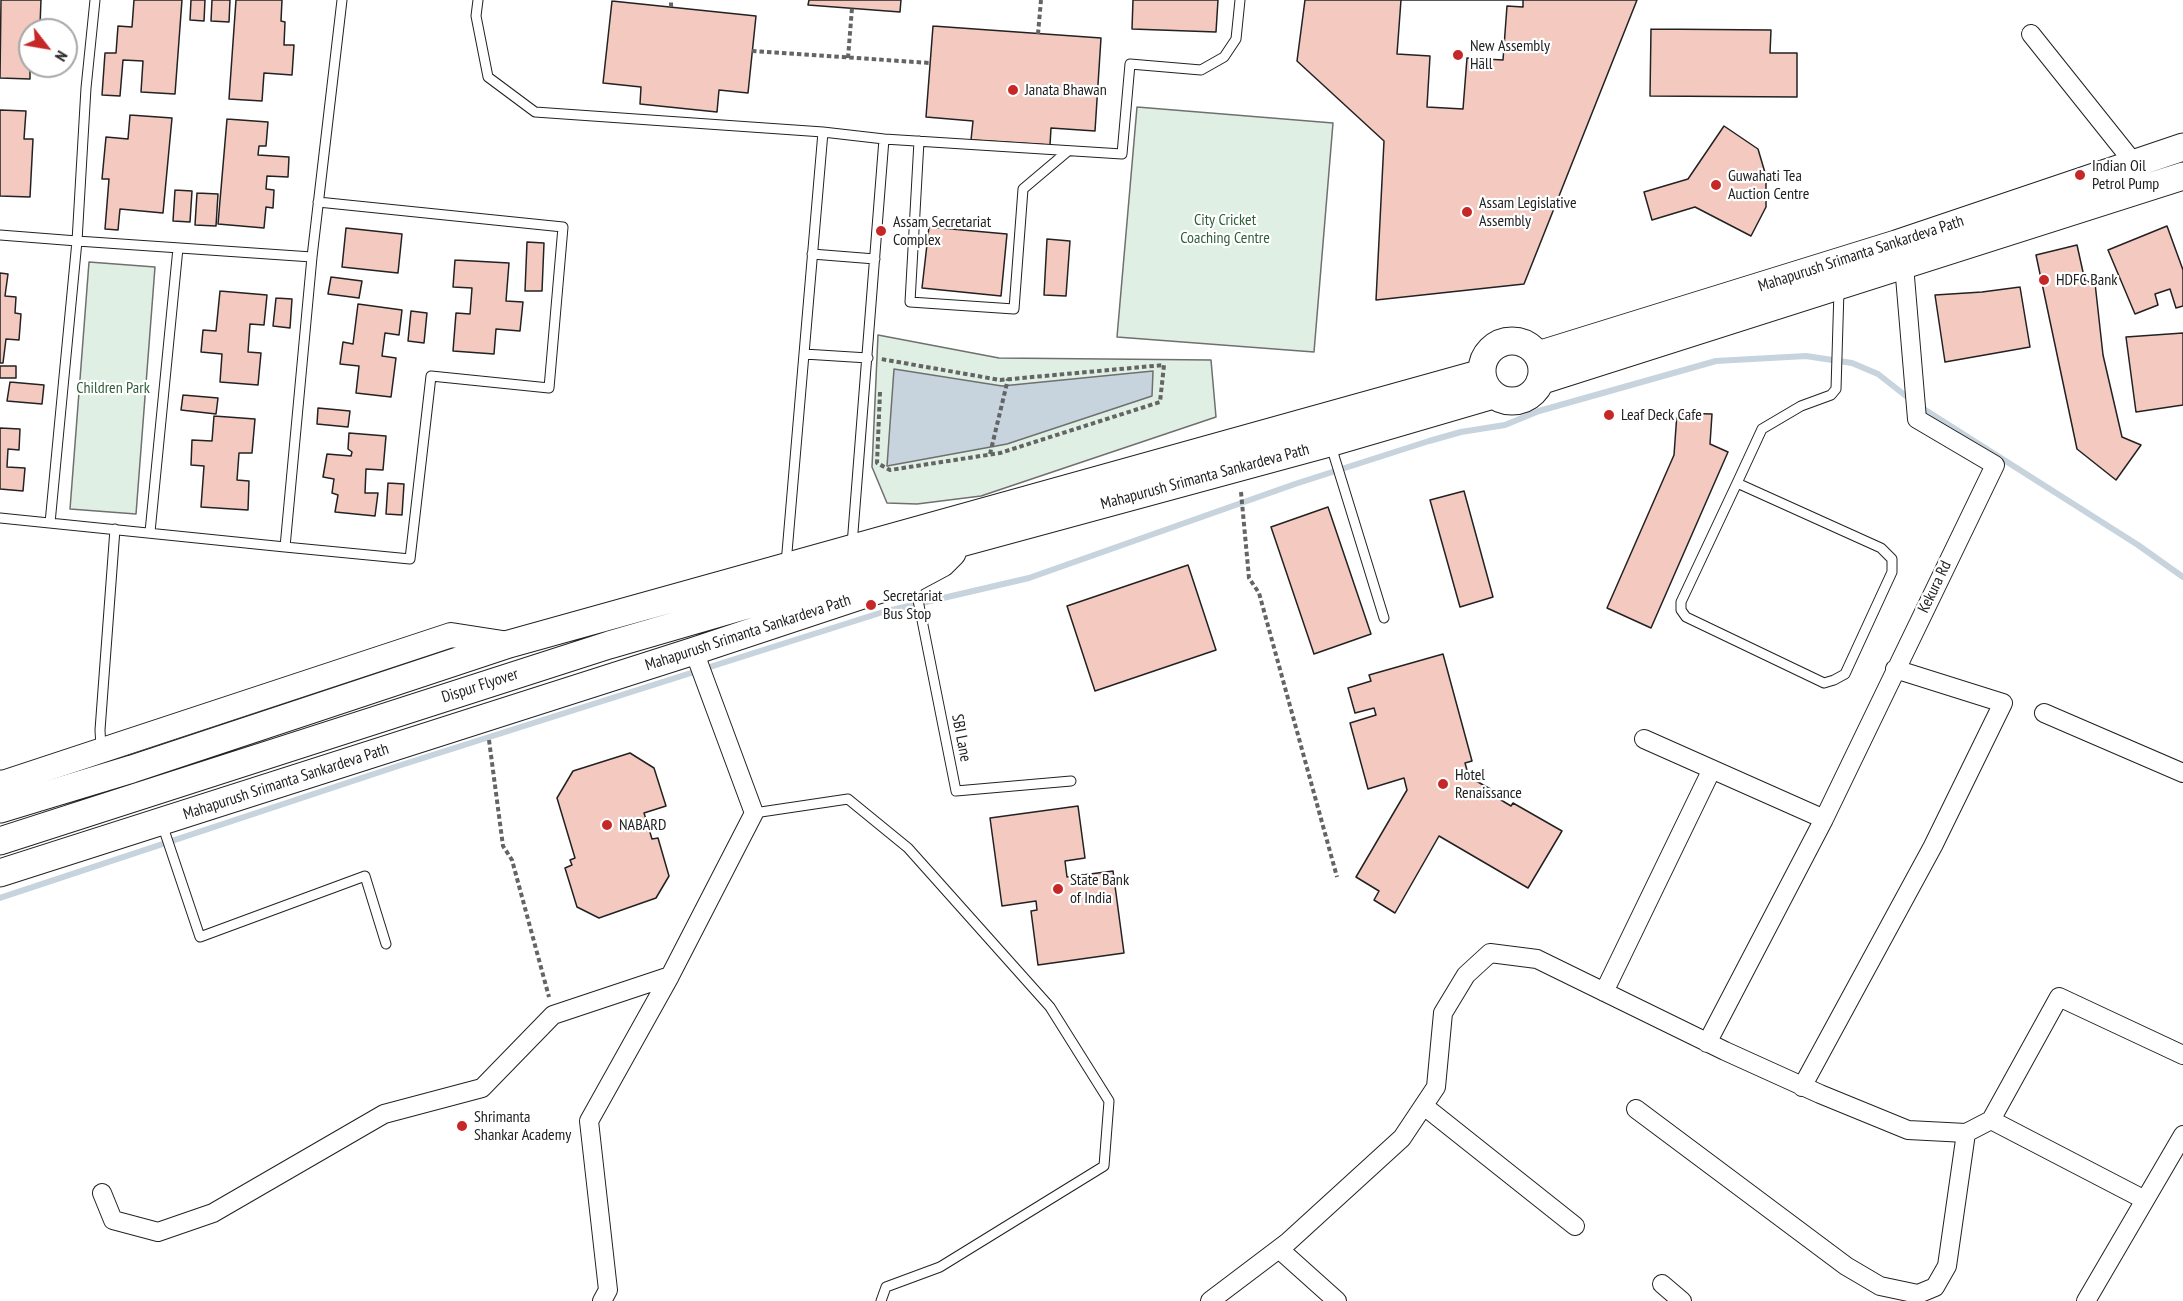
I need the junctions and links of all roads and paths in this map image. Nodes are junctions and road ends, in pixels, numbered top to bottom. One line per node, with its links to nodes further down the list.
1 (95, 0): 23 (lane)
2 (342, 0): 21 (lane)
3 (478, 0): 14 (lane)
4 (671, 0): 7 (path)
5 (1041, 0): 9 (path)
6 (1240, 0): 18 (lane)
7 (671, 7)
8 (852, 8): 12 (path)
9 (1038, 34)
10 (2031, 34): 19 (street)
11 (752, 51): 12 (path)
12 (848, 58): 13 (path)
13 (930, 63)
14 (823, 132): 15 (lane); 25 (lane)
15 (884, 139): 16 (lane); 27 (lane)
16 (919, 141): 18 (lane); 18 (lane)
17 (2183, 147): 19 (main road, Mahapurush Srimanta Sankardeva Path)
18 (1068, 151)
19 (2134, 163): 34 (main road, Mahapurush Srimanta Sankardeva Path)
20 (2183, 176): 28 (main road, Mahapurush Srimanta Sankardeva Path)
21 (318, 202): 26 (lane); 48 (lane)
22 (0, 235): 23 (lane)
23 (77, 241): 24 (lane); 44 (lane)
24 (178, 248): 26 (lane); 46 (lane)
25 (812, 254): 27 (lane); 31 (lane)
26 (312, 257): 48 (lane)
27 (875, 259): 32 (lane)
28 (1904, 265): 29 (main road, Mahapurush Srimanta Sankardeva Path); 55 (street, Kekura Rd)
29 (1838, 286): 34 (main road, Mahapurush Srimanta Sankardeva Path); 41 (lane)
30 (882, 348): 33 (path)
31 (804, 354): 32 (lane); 50 (lane)
32 (868, 358): 49 (lane)
33 (881, 358): 35 (path); 36 (path)
34 (1539, 368): 38 (main road); 38 (main road)
35 (881, 370)
36 (1008, 379): 40 (path); 40 (path)
37 (880, 382): 40 (path)
38 (1488, 384): 39 (main road, Mahapurush Srimanta Sankardeva Path); 49 (main road, Mahapurush Srimanta Sankardeva Path)
39 (1332, 450): 47 (main road, Mahapurush Srimanta Sankardeva Path); 52 (lane)
40 (990, 454)
41 (1737, 483): 41 (lane)
42 (1241, 492): 71 (path)
43 (0, 518): 44 (lane)
44 (50, 523): 45 (lane)
45 (115, 529): 46 (lane); 59 (lane)
46 (150, 532): 48 (lane)
47 (964, 542): 50 (main road, Dispur Flyover); 51 (main road, Mahapurush Srimanta Sankardeva Path)
48 (285, 547)
49 (851, 548): 50 (main road, Mahapurush Srimanta Sankardeva Path)
50 (787, 580): 53 (main road, Mahapurush Srimanta Sankardeva Path); 69 (main road, Dispur Flyover)
51 (916, 586): 54 (main road, Mahapurush Srimanta Sankardeva Path); 62 (lane, SBI Lane)
52 (1384, 618)
53 (509, 644): 59 (main road); 64 (main road, Mahapurush Srimanta Sankardeva Path)
54 (696, 655): 66 (street); 68 (main road, Mahapurush Srimanta Sankardeva Path)
55 (1895, 669): 67 (street, Kekura Rd); 78 (street)
56 (2044, 713): 61 (street)
57 (489, 739): 75 (path)
58 (1644, 739): 60 (street)
59 (102, 751): 63 (main road)
60 (1712, 769): 67 (street); 74 (street)
61 (2183, 772)
62 (1071, 781)
63 (0, 784): 64 (main road)
64 (40, 797): 65 (main road, Mahapurush Srimanta Sankardeva Path)
65 (0, 809)
66 (754, 813): 73 (street); 90 (lane)
67 (1824, 819): 76 (street, Kekura Rd)
68 (163, 826): 70 (main road, Mahapurush Srimanta Sankardeva Path); 72 (lane)
69 (0, 841)
70 (0, 873)
71 (1336, 877)
72 (386, 944)
73 (670, 976): 75 (street); 89 (street)
74 (1604, 992): 76 (street); 79 (street)
75 (554, 1015): 84 (street)
76 (1707, 1043): 78 (street)
77 (2183, 1055): 81 (street)
78 (1802, 1087): 82 (street)
79 (1424, 1106): 86 (street); 87 (street)
80 (1636, 1109): 82 (street)
81 (1991, 1120): 82 (street); 85 (street)
82 (1966, 1133)
83 (2183, 1135): 85 (street)
84 (102, 1193)
85 (2145, 1200): 94 (street)
86 (1575, 1226)
87 (1280, 1249): 91 (street); 92 (street)
88 (1662, 1284): 93 (street)
89 (602, 1301)
90 (882, 1301)
91 (1210, 1301)
92 (1336, 1301)
93 (1682, 1301)
94 (2086, 1301)

